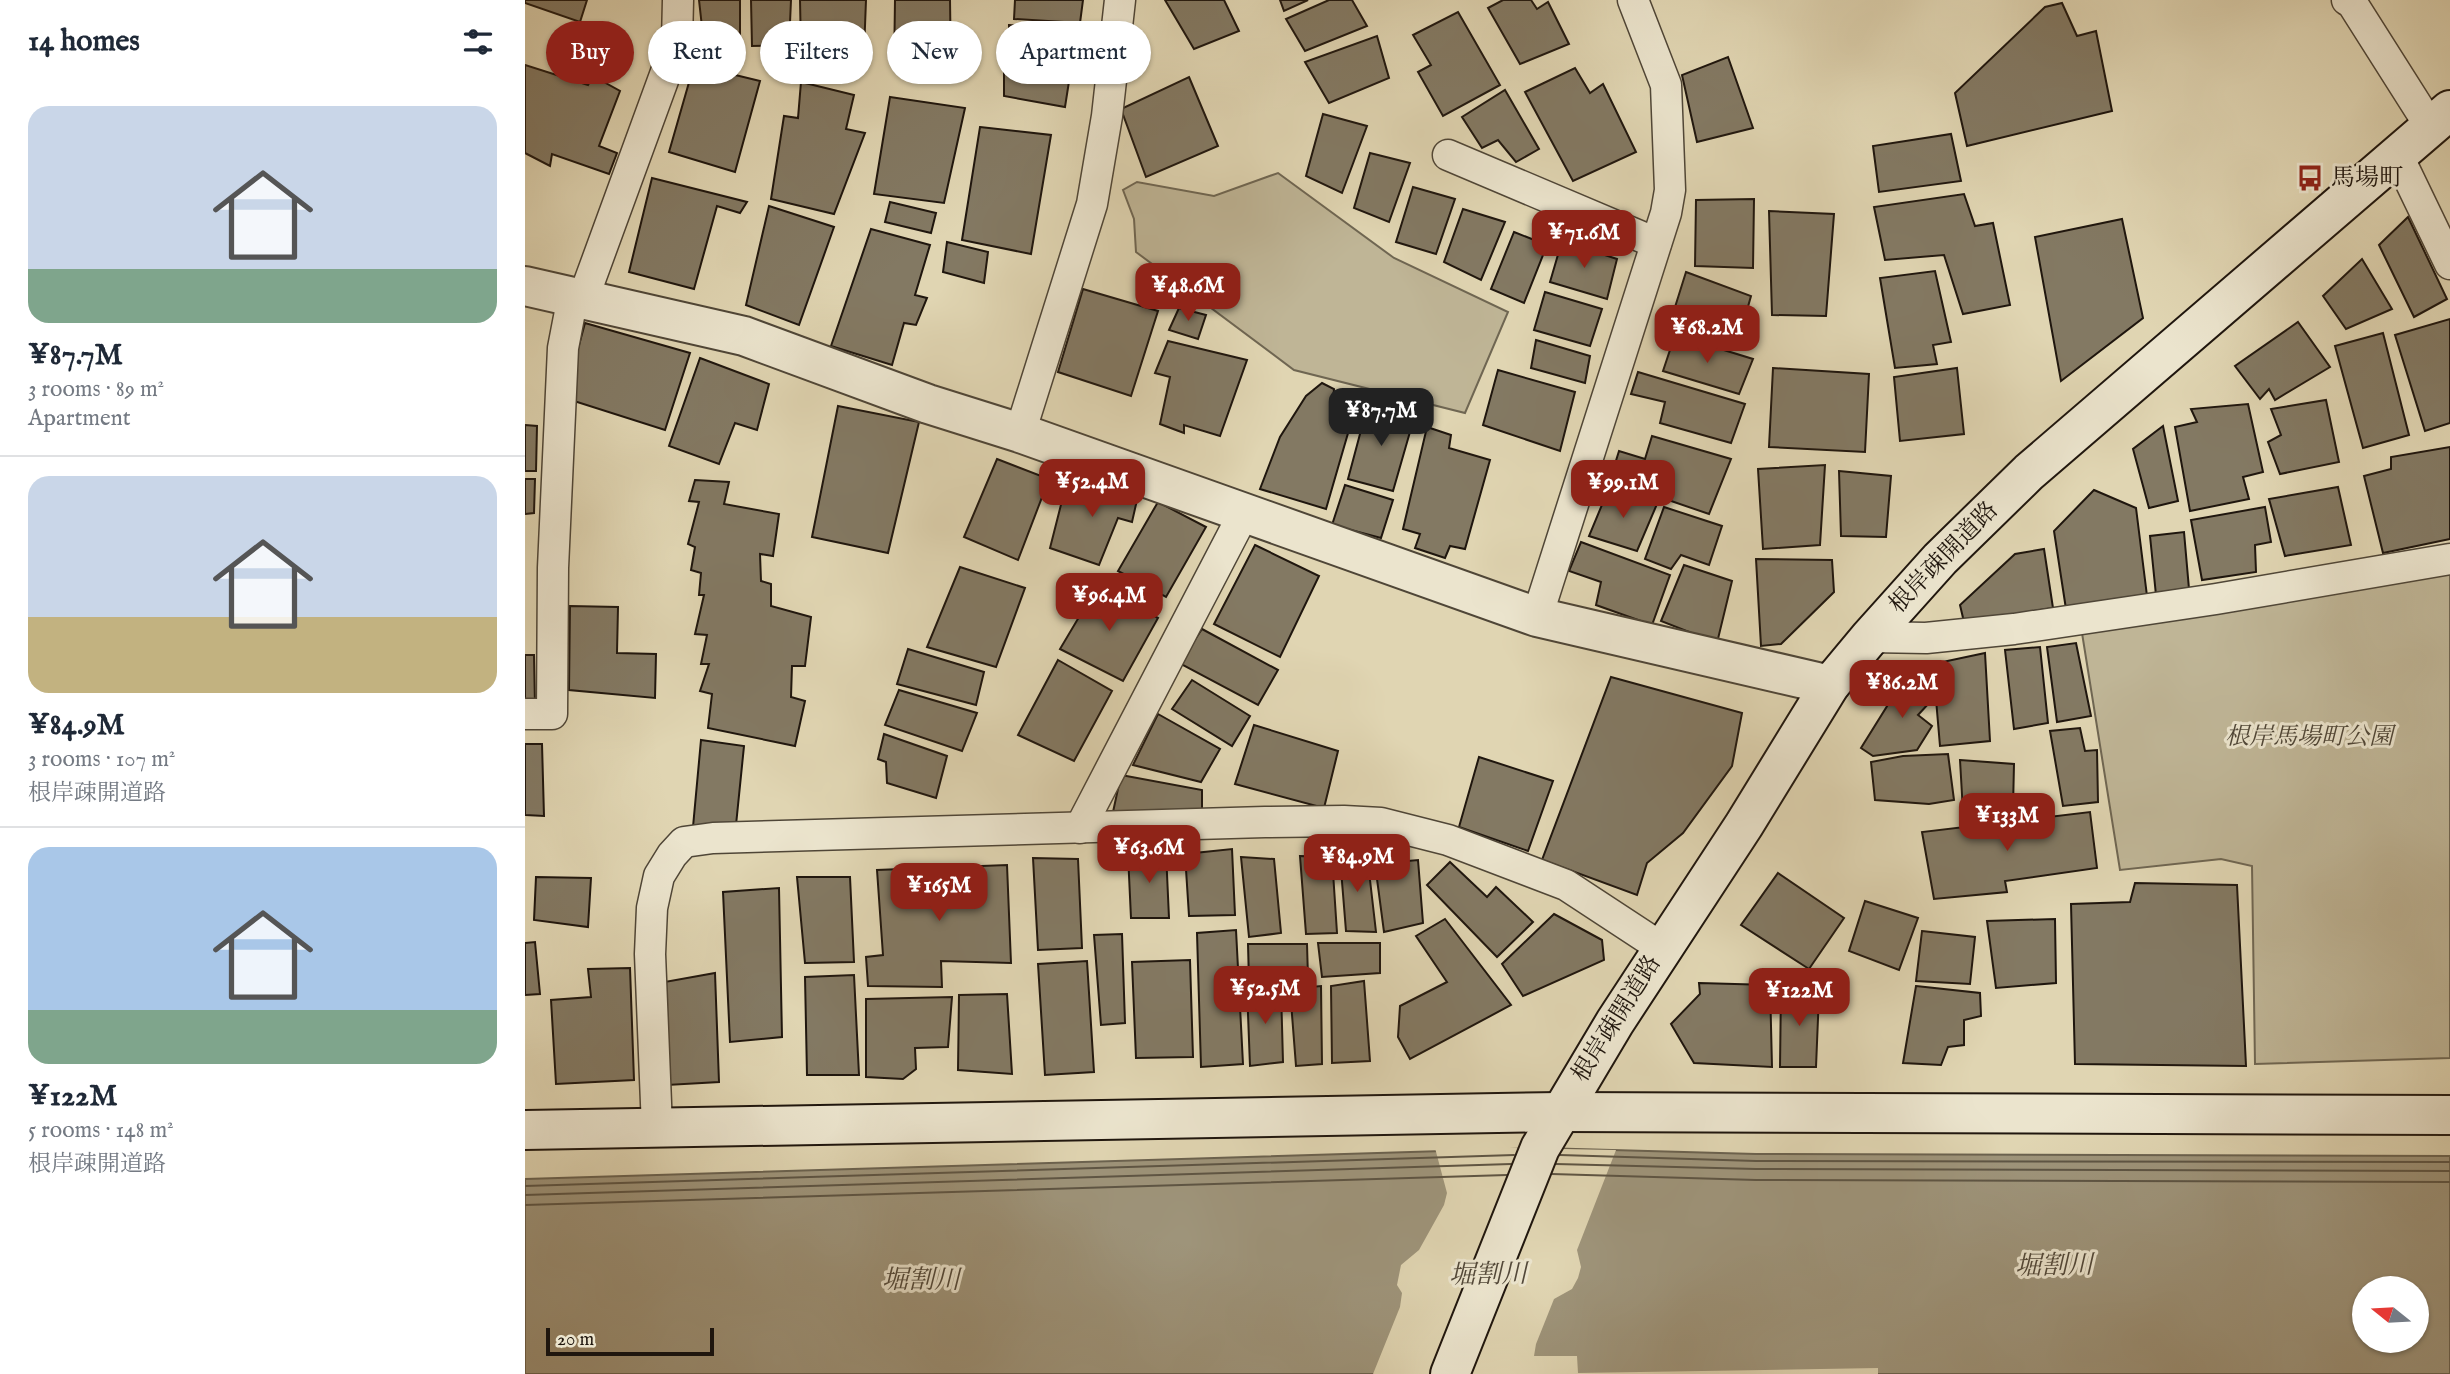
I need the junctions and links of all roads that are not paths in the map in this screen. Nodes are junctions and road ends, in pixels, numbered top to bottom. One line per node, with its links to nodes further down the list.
1 (678, 0): 11 (lane)
2 (1120, 0): 12 (lane)
3 (1633, 0): 8 (lane)
4 (2347, 0): 5 (lane)
5 (2440, 118): 6 (street, 根岸疎開道路)
6 (2397, 154): 9 (lane); 16 (street, 根岸疎開道路)
7 (1448, 155): 8 (lane)
8 (1656, 243): 15 (lane)
9 (2450, 264)
10 (525, 286): 11 (street)
11 (578, 298): 12 (street); 18 (lane)
12 (1020, 433): 13 (street)
13 (1244, 513): 15 (street); 19 (lane)
14 (2450, 559): 16 (lane)
15 (1537, 617): 17 (street)
16 (1870, 637): 17 (street, 根岸疎開道路)
17 (1830, 685): 20 (street, 根岸疎開道路)
18 (525, 714)
19 (1080, 828): 20 (lane); 23 (lane)
20 (1662, 948): 21 (street, 根岸疎開道路)
21 (1560, 1112): 22 (street); 23 (street); 25 (street, 根岸疎開道路)
22 (2450, 1115)
23 (657, 1128): 24 (street)
24 (525, 1130)
25 (1450, 1374)

